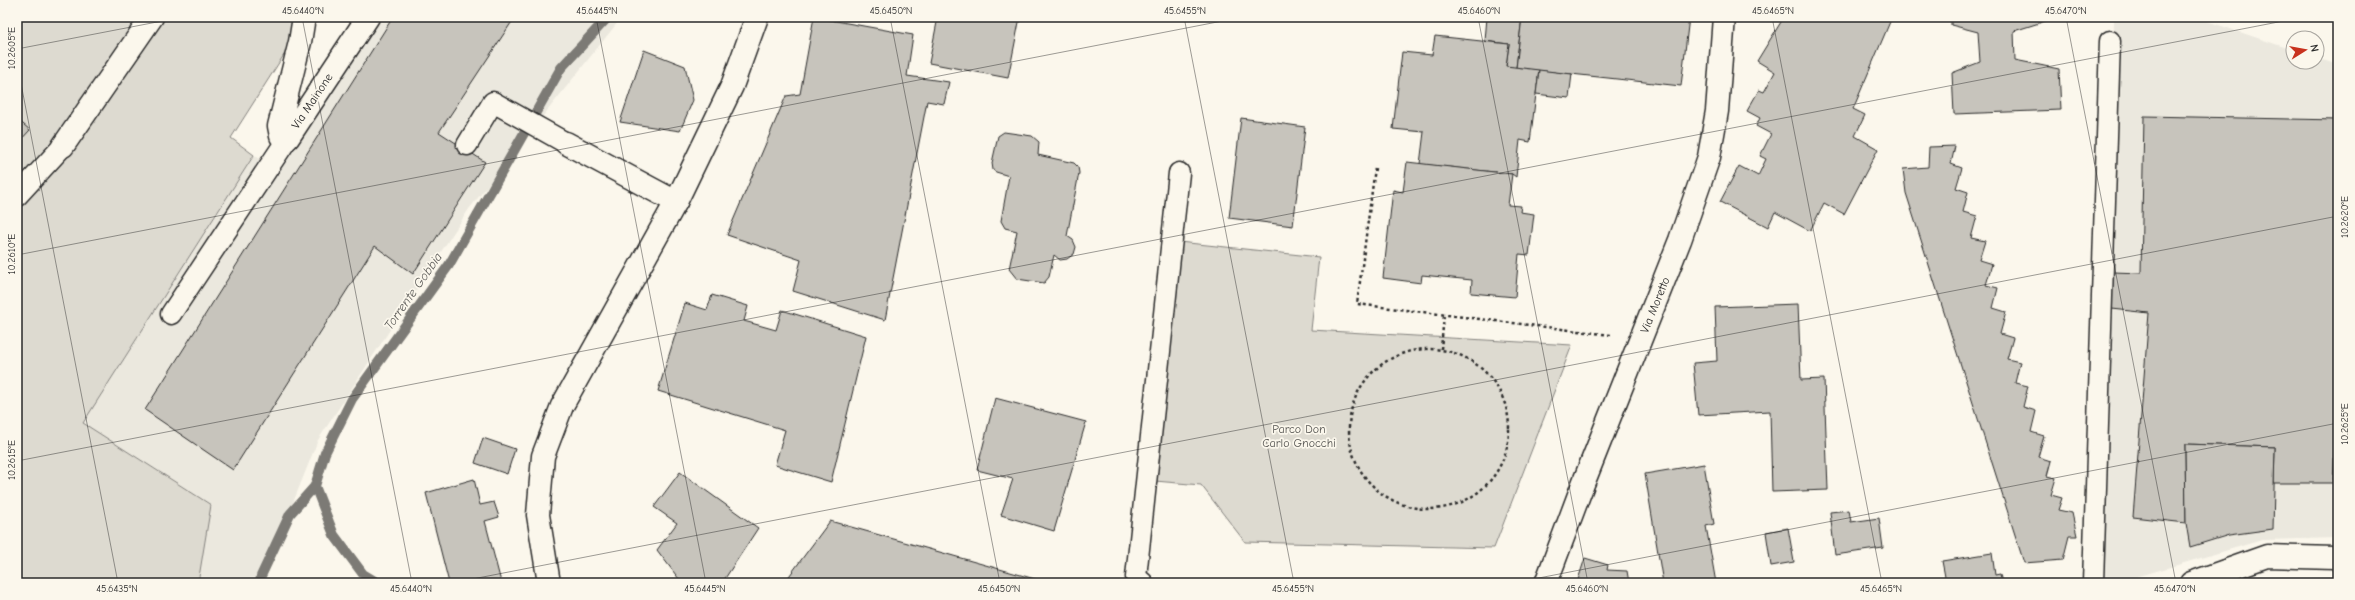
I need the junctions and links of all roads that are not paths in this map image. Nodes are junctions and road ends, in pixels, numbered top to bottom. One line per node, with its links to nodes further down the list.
1 (152, 17): 10 (street)
2 (304, 17): 7 (street, Via Mainone)
3 (368, 17): 7 (street, Via Mainone)
4 (757, 17): 13 (street)
5 (1724, 17): 18 (street, Via Moretto)
6 (2110, 41): 19 (lane)
7 (288, 138): 14 (lane)
8 (566, 143): 9 (lane); 13 (street)
9 (467, 145)
10 (63, 146): 12 (lane)
11 (1179, 173): 17 (lane)
12 (17, 196)
13 (676, 202): 16 (street)
14 (171, 314)
15 (2338, 560): 20 (street)
16 (549, 583)
17 (1143, 583)
18 (1546, 583)
19 (2093, 583)
20 (2191, 583)

